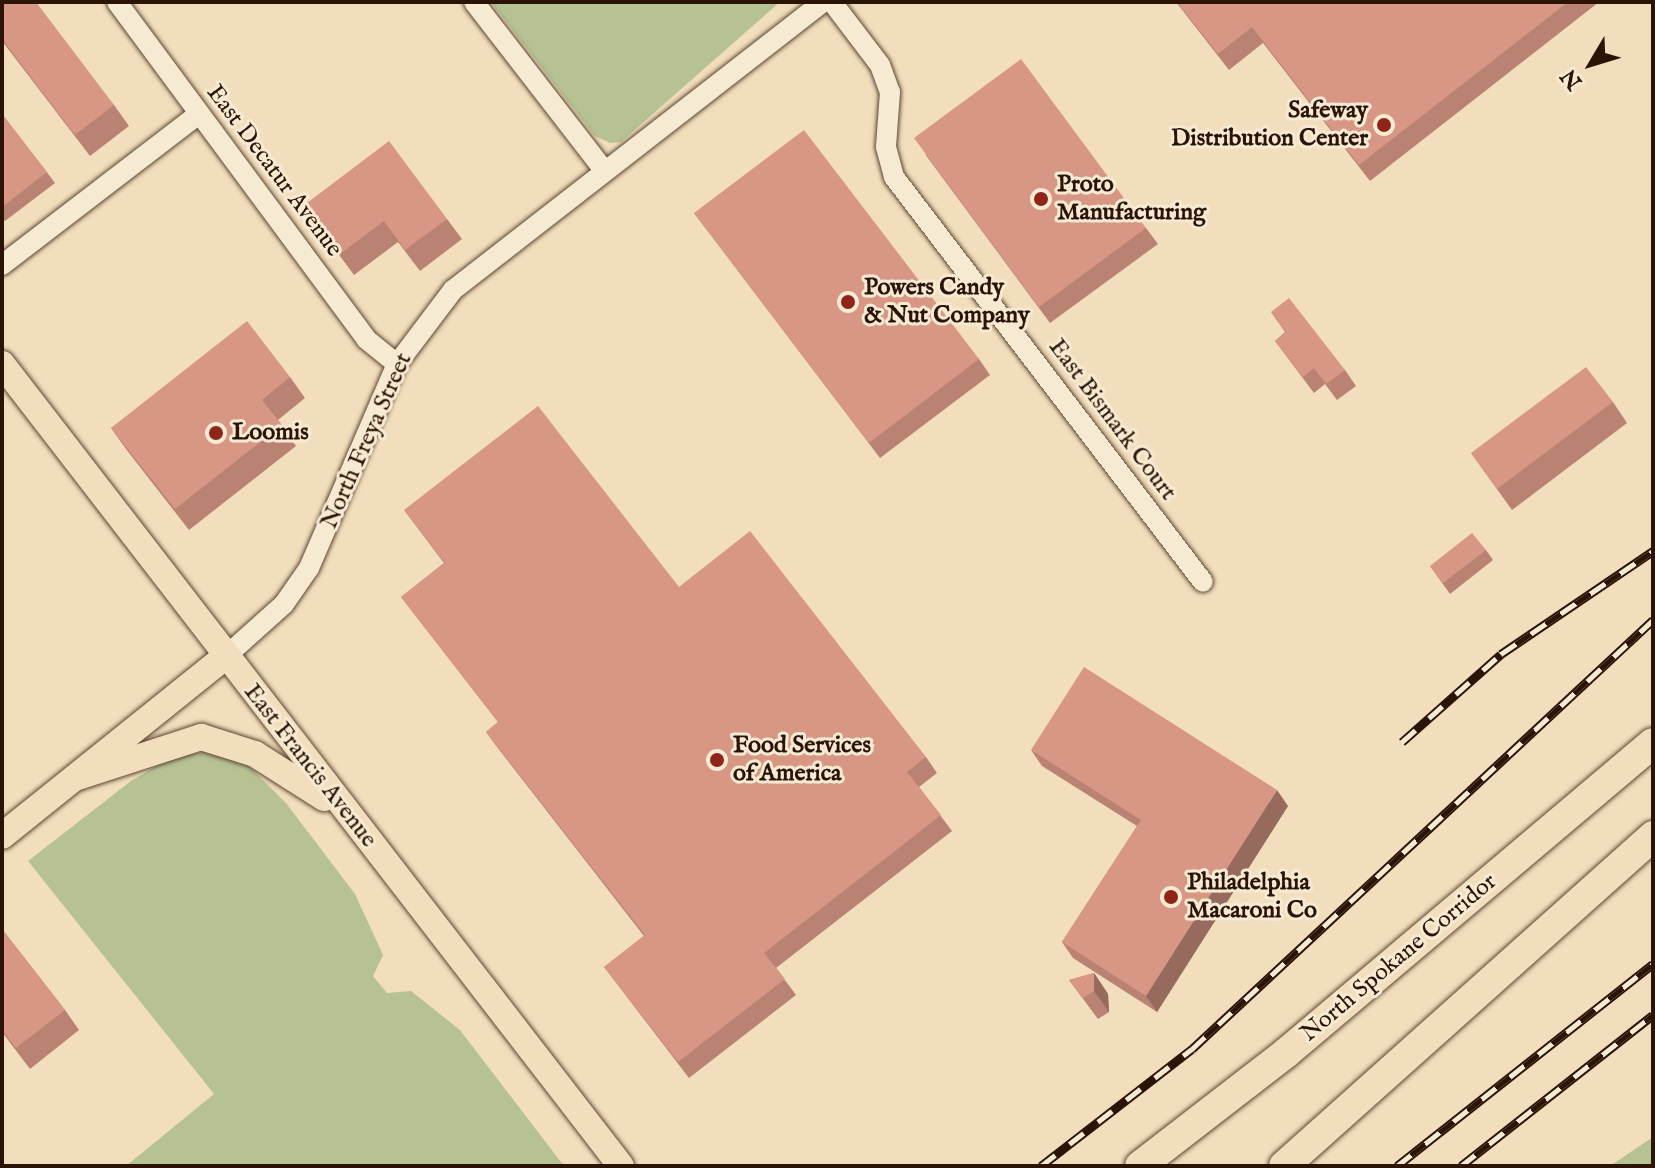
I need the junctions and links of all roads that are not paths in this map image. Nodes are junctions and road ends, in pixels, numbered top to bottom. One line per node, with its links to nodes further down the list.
1 (117, 2): 5 (street, East Decatur Avenue)
2 (474, 2): 6 (street)
3 (823, 2): 6 (street, North Freya Street)
4 (832, 2): 10 (street, East Bismark Court)
5 (199, 114): 7 (street); 9 (street, East Decatur Avenue)
6 (604, 170): 9 (street, North Freya Street)
7 (2, 265)
8 (2, 364): 11 (main road, East Francis Avenue)
9 (397, 364): 11 (street, North Freya Street)
10 (1203, 582)
11 (225, 657): 13 (main road, North Freya Street); 14 (main road, East Francis Avenue)
12 (1653, 743): 18 (highway, North Spokane Corridor)
13 (75, 778): 14 (main road); 15 (main road, North Freya Street)
14 (346, 814): 17 (main road, East Francis Avenue)
15 (2, 836)
16 (1653, 836): 19 (highway)
17 (621, 1166)
18 (1140, 1166)
19 (1284, 1166)

